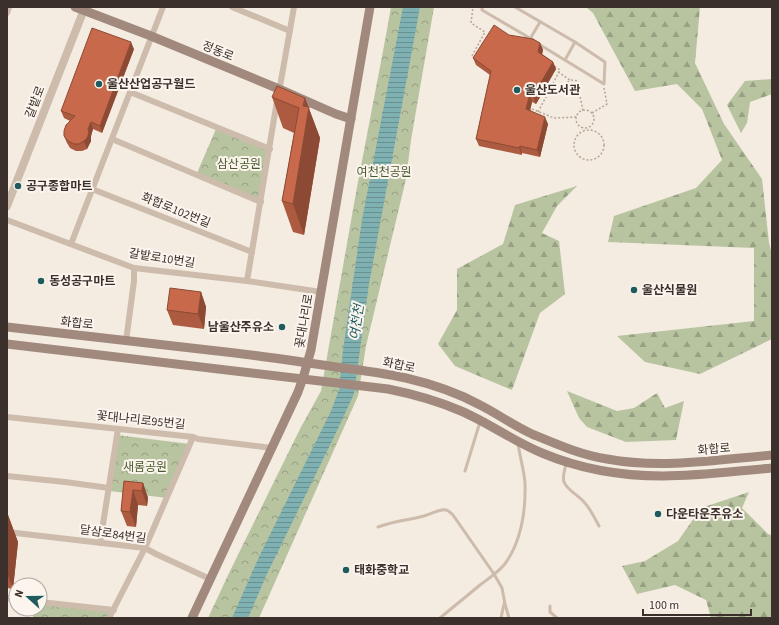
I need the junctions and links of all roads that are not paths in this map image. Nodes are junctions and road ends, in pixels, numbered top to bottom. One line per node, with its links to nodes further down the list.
1 (9, 7): 9 (street)
2 (163, 7): 12 (street)
3 (232, 7): 11 (street)
4 (294, 7): 11 (street)
5 (370, 7): 18 (main road, 꽃대나리로)
6 (482, 7): 13 (lane)
7 (514, 7): 10 (lane)
8 (81, 8): 12 (main road, 정동로); 23 (street, 갈밭로)
9 (7, 13)
10 (540, 22): 13 (lane); 14 (lane)
11 (290, 31): 16 (street)
12 (151, 36): 16 (main road, 정동로); 17 (street)
13 (530, 39): 15 (lane)
14 (575, 42): 15 (lane); 15 (lane)
15 (565, 60)
16 (279, 89): 18 (main road, 정동로); 20 (street)
17 (130, 92): 19 (street); 20 (street)
18 (351, 119): 29 (main road, 꽃대나리로)
19 (112, 140): 21 (street); 22 (street)
20 (270, 149): 22 (street)
21 (92, 189): 25 (street); 26 (street, 화합로102번길)
22 (261, 202): 26 (street)
23 (7, 206)
24 (7, 220): 25 (street, 갈밭로10번길)
25 (71, 244): 27 (street, 갈밭로10번길)
26 (252, 252): 28 (street)
27 (134, 268): 28 (street, 갈밭로10번길); 31 (street)
28 (247, 281): 29 (street, 갈밭로10번길)
29 (321, 292): 33 (main road, 꽃대나리로)
30 (7, 327): 31 (main road, 화합로)
31 (126, 341): 33 (main road, 화합로)
32 (7, 344): 34 (main road, 화합로)
33 (308, 363): 34 (main road, 꽃대나리로); 41 (main road, 화합로)
34 (303, 378): 36 (main road, 화합로); 40 (main road, 꽃대나리로)
35 (7, 417): 37 (street, 꽃대나리로95번길)
36 (480, 421): 39 (main road, 화합로); 44 (lane)
37 (118, 429): 38 (street, 꽃대나리로95번길); 46 (street)
38 (193, 437): 40 (street, 꽃대나리로95번길); 51 (street)
39 (518, 442): 42 (main road, 화합로); 52 (lane)
40 (272, 448): 53 (main road, 꽃대나리로)
41 (772, 455)
42 (566, 462): 43 (main road, 화합로); 47 (lane)
43 (772, 468)
44 (465, 471)
45 (7, 476): 46 (street)
46 (109, 488): 50 (street)
47 (599, 526)
48 (378, 527): 52 (lane)
49 (7, 532): 50 (street, 달삼로84번길)
50 (100, 543): 51 (street, 달삼로84번길)
51 (145, 548): 53 (street, 달삼로84번길); 57 (street)
52 (494, 574): 55 (lane); 60 (lane)
53 (210, 579): 59 (main road, 꽃대나리로)
54 (48, 603): 57 (street)
55 (505, 604): 61 (lane); 62 (lane)
56 (550, 606): 63 (lane)
57 (114, 610): 58 (street)
58 (110, 618)
59 (192, 618)
60 (440, 618)
61 (501, 618)
62 (509, 618)
63 (557, 618)

